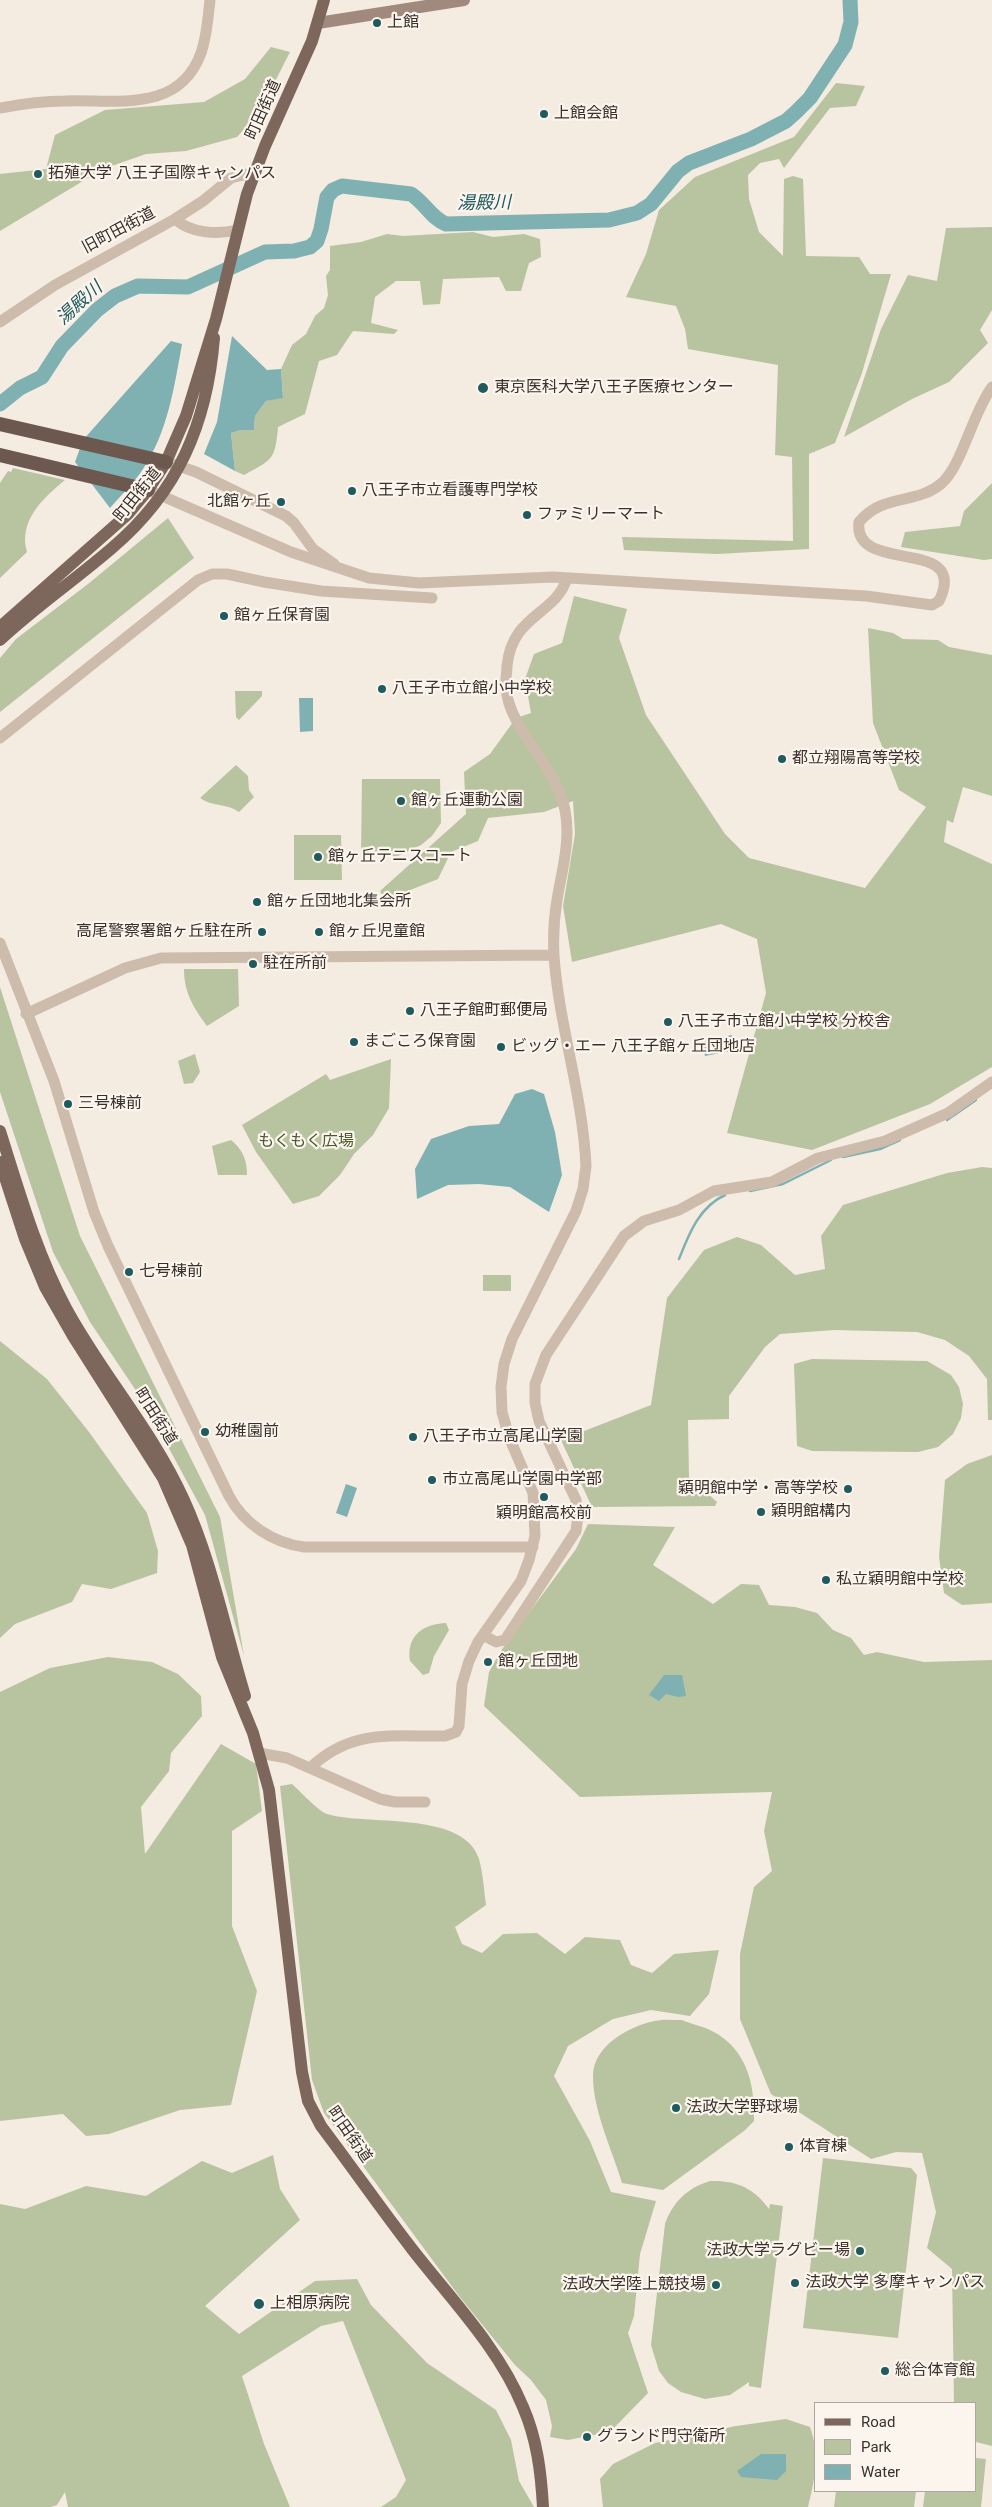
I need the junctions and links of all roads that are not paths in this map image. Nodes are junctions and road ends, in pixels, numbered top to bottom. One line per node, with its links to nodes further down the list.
1 (210, 0): 5 (street)
2 (324, 0): 4 (main road, 町田街道)
3 (464, 0): 4 (main road)
4 (318, 23): 6 (main road, 町田街道)
5 (0, 108)
6 (255, 172): 7 (street, 旧町田街道); 8 (main road, 町田街道)
7 (175, 219): 8 (street); 10 (street, 旧町田街道)
8 (237, 230): 9 (main road, 町田街道)
9 (216, 318): 14 (main road, 町田街道); 15 (main road, 町田街道)
10 (0, 322)
11 (992, 387): 19 (street)
12 (0, 424): 14 (highway)
13 (0, 454): 16 (highway)
14 (159, 460): 15 (street); 16 (main road, 町田街道)
15 (180, 466): 17 (main road, 町田街道); 18 (street)
16 (148, 490): 17 (street); 21 (main road, 町田街道)
17 (162, 495): 18 (street); 22 (main road, 町田街道)
18 (344, 572): 19 (street)
19 (567, 578): 25 (street)
20 (432, 598): 23 (street)
21 (0, 627)
22 (0, 640)
23 (0, 738)
24 (0, 944): 26 (street)
25 (554, 955): 26 (street); 31 (street)
26 (26, 1014): 31 (street)
27 (992, 1082): 32 (street)
28 (0, 1131): 30 (main road, 町田街道)
29 (0, 1162): 30 (main road, 町田街道)
30 (63, 1311): 33 (main road, 町田街道)
31 (533, 1547): 32 (street)
32 (483, 1635): 34 (street)
33 (259, 1752): 34 (street); 36 (main road, 町田街道)
34 (310, 1768): 35 (street)
35 (425, 1802)
36 (543, 2507)

